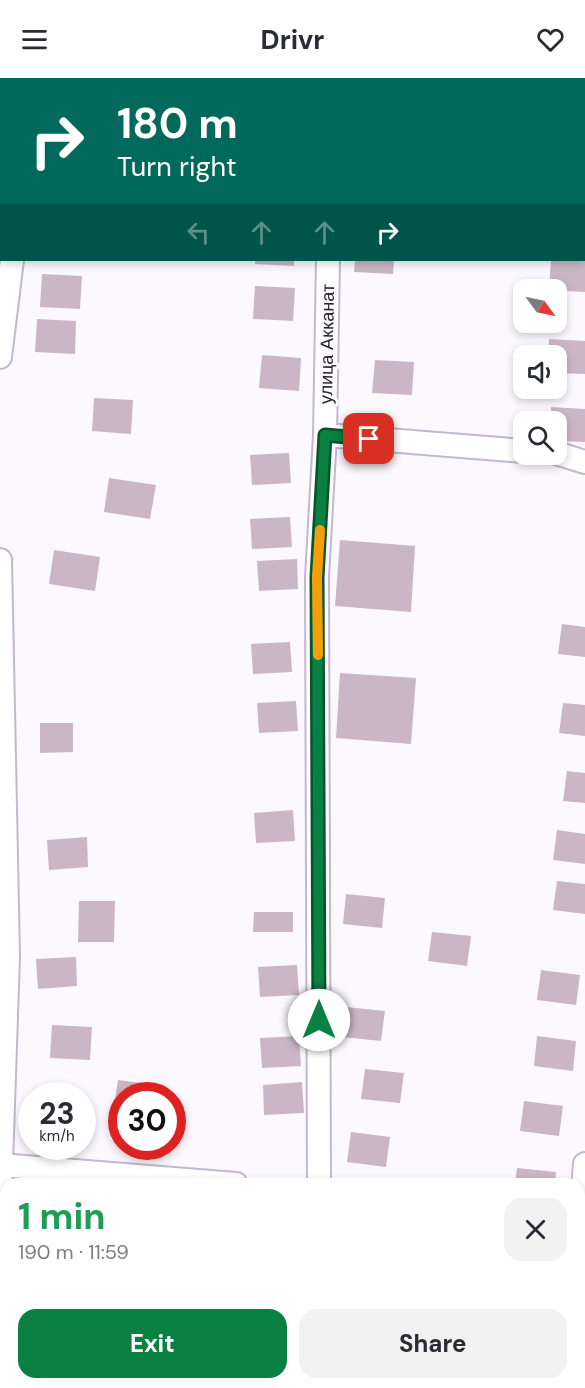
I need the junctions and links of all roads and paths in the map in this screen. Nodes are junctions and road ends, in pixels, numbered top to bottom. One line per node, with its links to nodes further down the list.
1 (12, 261): 3 (street)
2 (328, 261): 4 (street, улица Акканат)
3 (0, 357)
4 (325, 435): 5 (street); 11 (street, улица Акканат)
5 (513, 450)
6 (567, 456): 7 (street)
7 (585, 462)
8 (0, 560): 9 (street)
9 (1, 1165): 10 (street)
10 (162, 1178)
11 (319, 1178)

